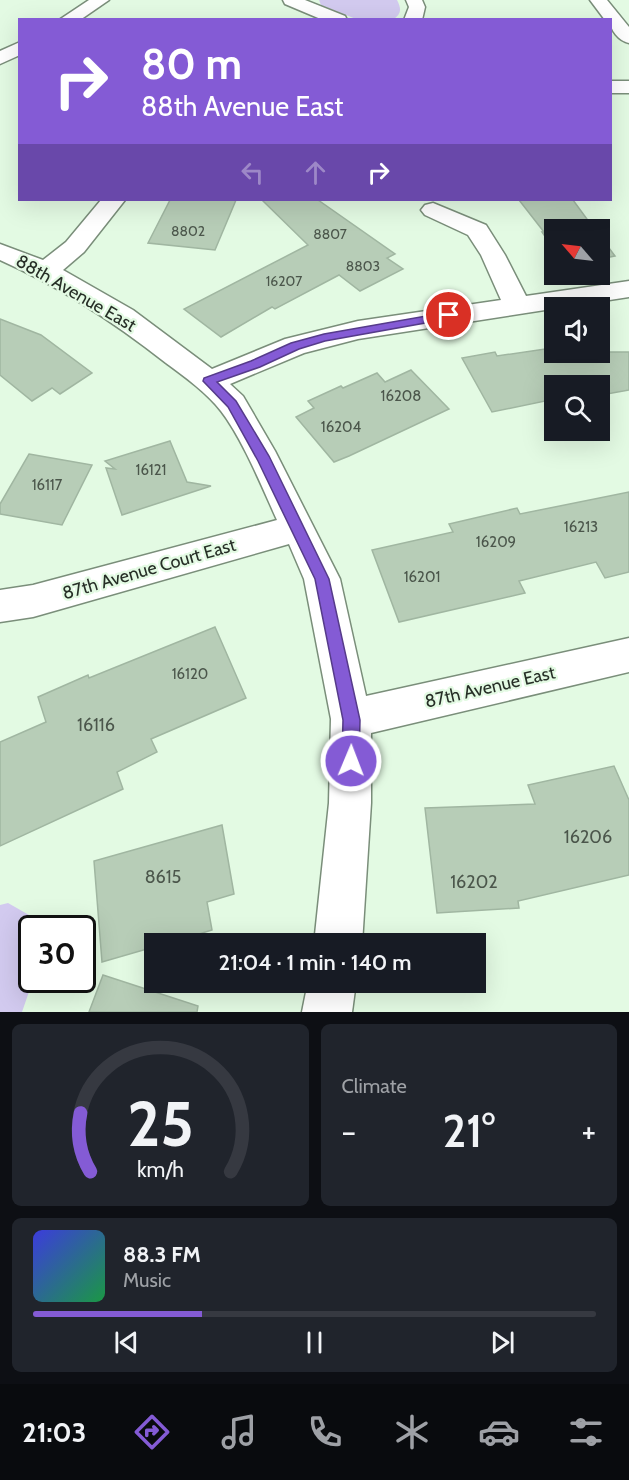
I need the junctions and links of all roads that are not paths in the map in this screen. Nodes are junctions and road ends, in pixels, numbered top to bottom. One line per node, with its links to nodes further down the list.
1 (101, 0): 5 (street)
2 (291, 0): 6 (street)
3 (414, 0): 7 (street)
4 (598, 0): 8 (street)
5 (70, 18)
6 (334, 18)
7 (414, 18)
8 (629, 38)
9 (18, 47): 10 (street)
10 (0, 58)
11 (612, 87): 12 (street)
12 (629, 87)
13 (112, 201): 16 (street)
14 (433, 210): 18 (street)
15 (0, 251): 16 (street, 88th Avenue East)
16 (46, 271): 19 (street, 88th Avenue East)
17 (629, 289): 18 (street)
18 (517, 305): 19 (street)
19 (208, 381): 20 (street, 88th Avenue East)
20 (297, 528): 21 (street, 87th Avenue Court East); 23 (street, 88th Avenue East)
21 (0, 606)
22 (629, 655): 23 (street, 87th Avenue East)
23 (351, 720): 24 (street, 88th Avenue East)
24 (339, 933)
25 (330, 993): 26 (street)
26 (327, 1012)

